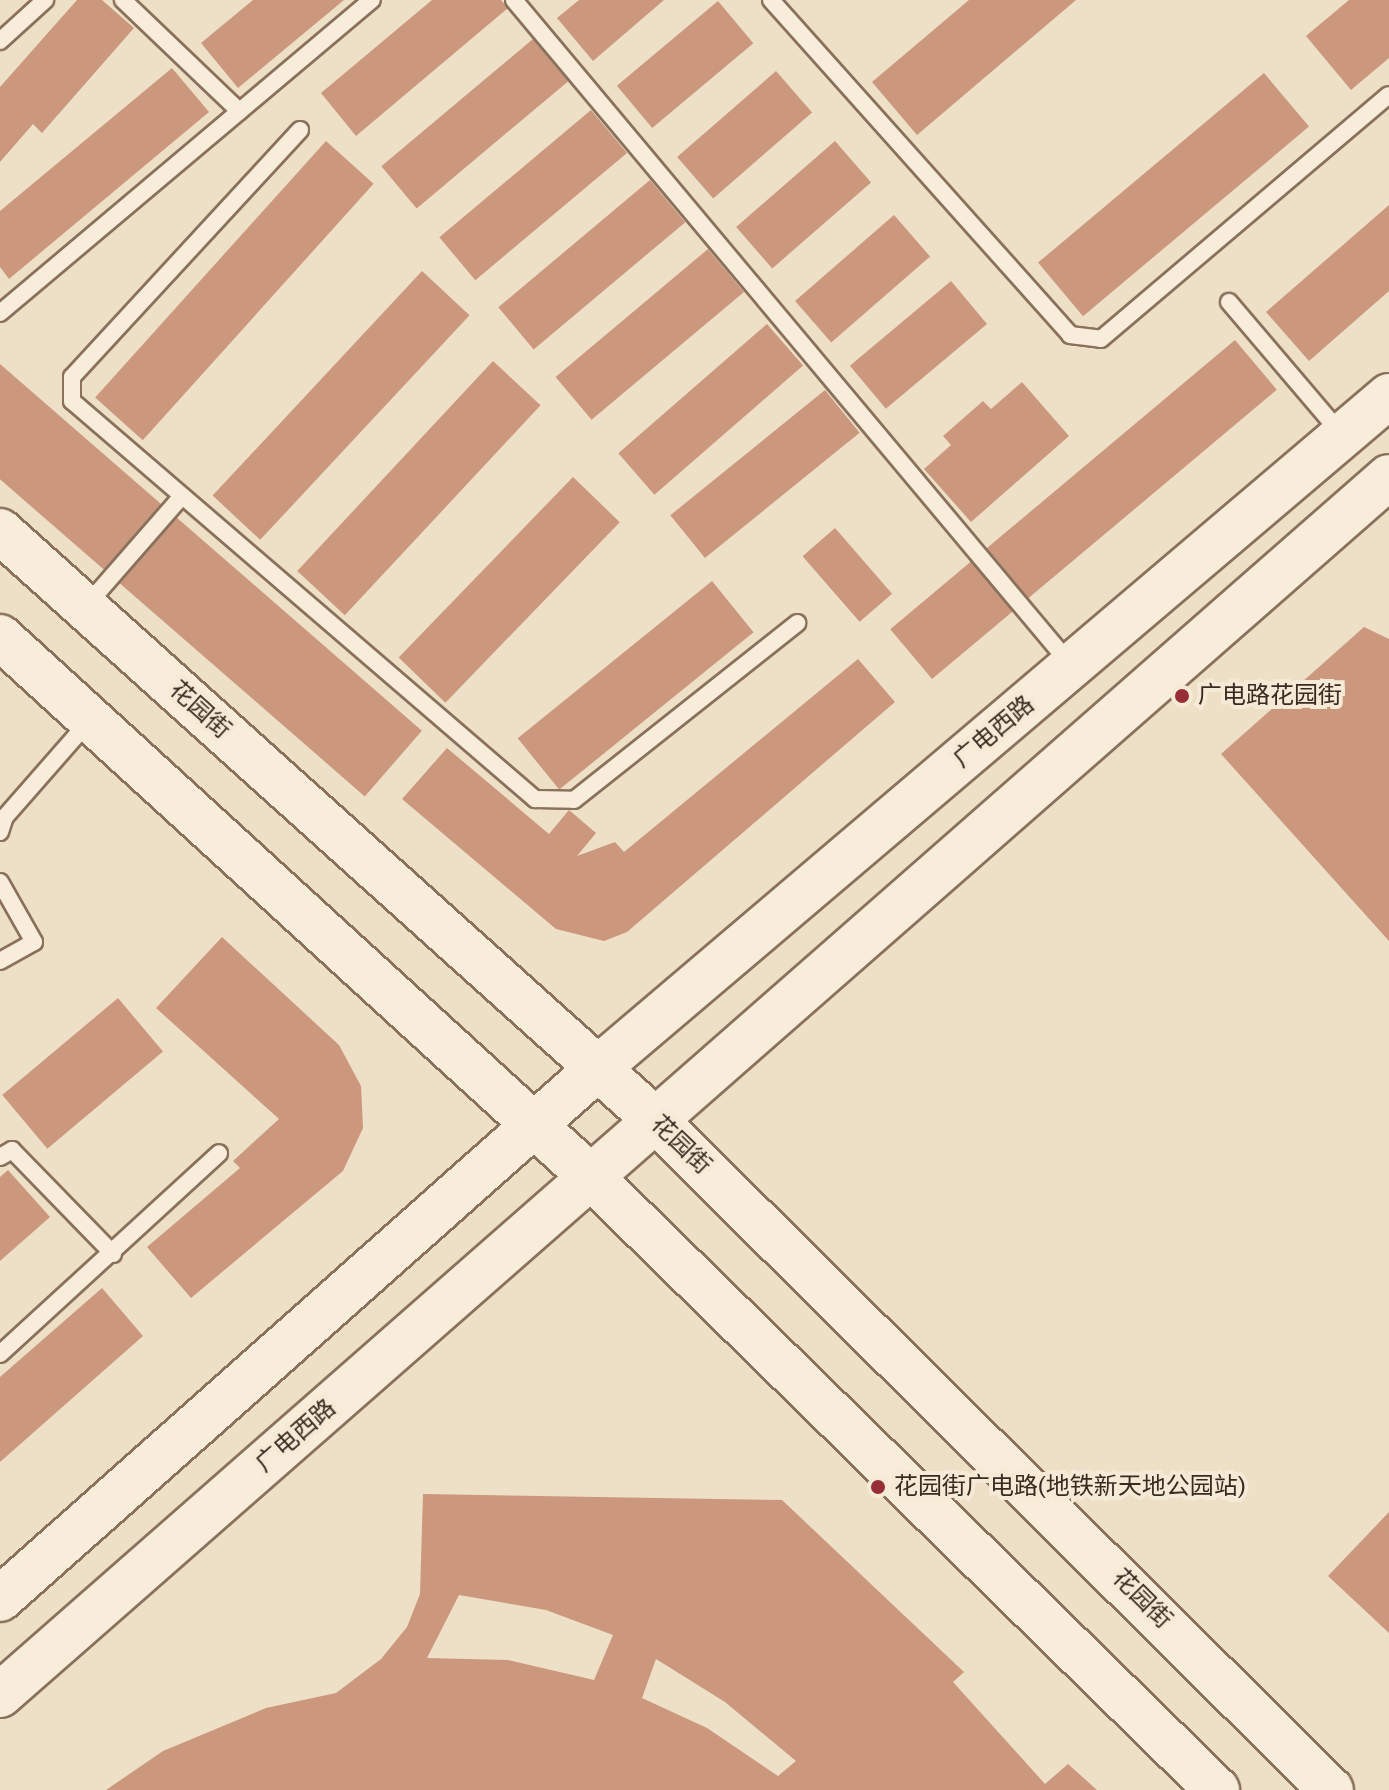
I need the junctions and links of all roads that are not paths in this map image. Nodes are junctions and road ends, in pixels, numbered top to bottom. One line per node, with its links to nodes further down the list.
1 (45, 0): 6 (lane)
2 (123, 0): 8 (lane)
3 (372, 0): 8 (lane)
4 (514, 0): 20 (lane)
5 (771, 0): 7 (lane)
6 (0, 41)
7 (1389, 95)
8 (239, 111): 11 (lane)
9 (300, 130): 15 (lane)
10 (1229, 302): 13 (lane)
11 (1, 310)
12 (1389, 396): 13 (main road, 广电西路)
13 (1343, 436): 20 (main road, 广电西路)
14 (1389, 477): 26 (main road, 广电西路)
15 (182, 496): 17 (lane); 18 (lane)
16 (0, 531): 17 (main road, 花园街)
17 (84, 607): 25 (main road, 花园街)
18 (797, 623)
19 (0, 637): 21 (main road)
20 (1072, 666): 25 (main road, 广电西路)
21 (90, 720): 22 (lane); 27 (main road)
22 (0, 832)
23 (0, 882): 24 (lane)
24 (0, 961)
25 (598, 1068): 26 (main road, 花园街); 27 (main road, 广电西路)
26 (652, 1117): 30 (main road, 广电西路); 36 (main road, 花园街)
27 (534, 1125): 30 (main road); 33 (main road)
28 (219, 1153): 31 (lane)
29 (0, 1157): 31 (lane)
30 (592, 1178): 34 (main road, 广电西路); 35 (main road)
31 (113, 1254): 32 (lane)
32 (0, 1354)
33 (0, 1599)
34 (0, 1695)
35 (1217, 1790)
36 (1331, 1790)

